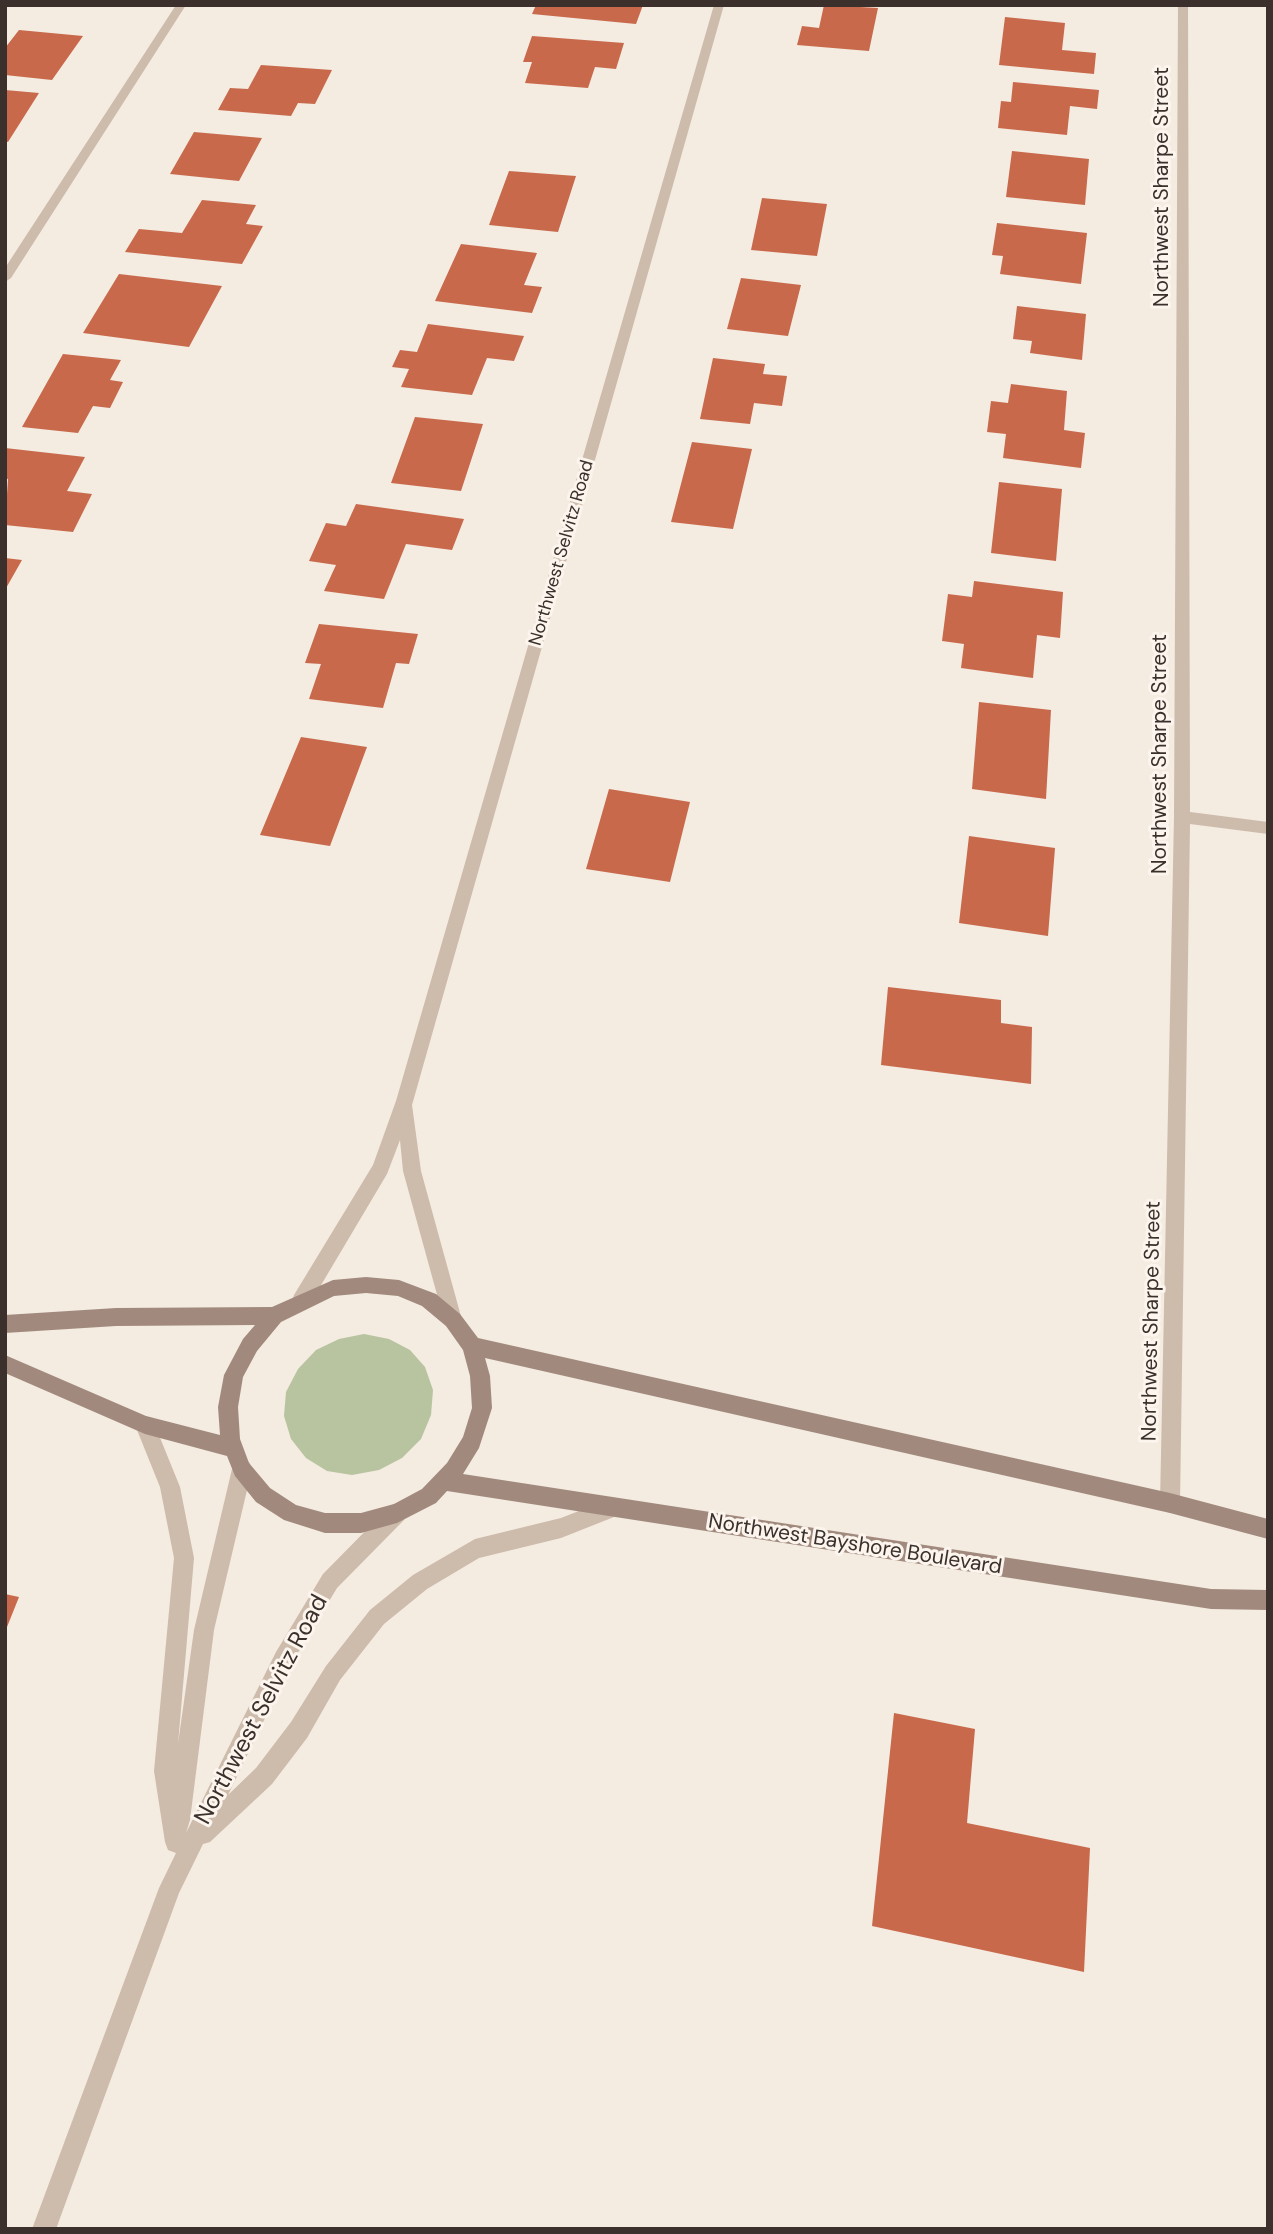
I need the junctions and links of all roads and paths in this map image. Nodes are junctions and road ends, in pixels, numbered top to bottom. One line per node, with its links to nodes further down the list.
1 (181, 5): 4 (street)
2 (719, 5): 7 (street, Northwest Selvitz Road)
3 (1183, 5): 5 (street, Northwest Sharpe Street)
4 (7, 271)
5 (1182, 817): 6 (street); 18 (street, Northwest Sharpe Street)
6 (1268, 828)
7 (405, 1101): 8 (street, Northwest Selvitz Road); 10 (street, Northwest Selvitz Road)
8 (301, 1301): 9 (main road); 10 (main road)
9 (274, 1316): 11 (main road); 15 (main road)
10 (453, 1320): 12 (main road)
11 (5, 1324)
12 (471, 1346): 17 (main road); 18 (main road)
13 (5, 1364): 14 (main road)
14 (145, 1425): 15 (main road); 23 (street)
15 (234, 1448): 16 (main road)
16 (242, 1469): 20 (main road); 23 (street, Northwest Selvitz Road)
17 (444, 1481): 19 (main road, Northwest Bayshore Boulevard); 20 (main road)
18 (1170, 1503): 21 (main road)
19 (612, 1508): 22 (main road, Northwest Bayshore Boulevard); 23 (street)
20 (397, 1513): 23 (street, Northwest Selvitz Road)
21 (1268, 1529)
22 (1268, 1600)
23 (184, 1843): 24 (street, Northwest Selvitz Road)
24 (44, 2229)

